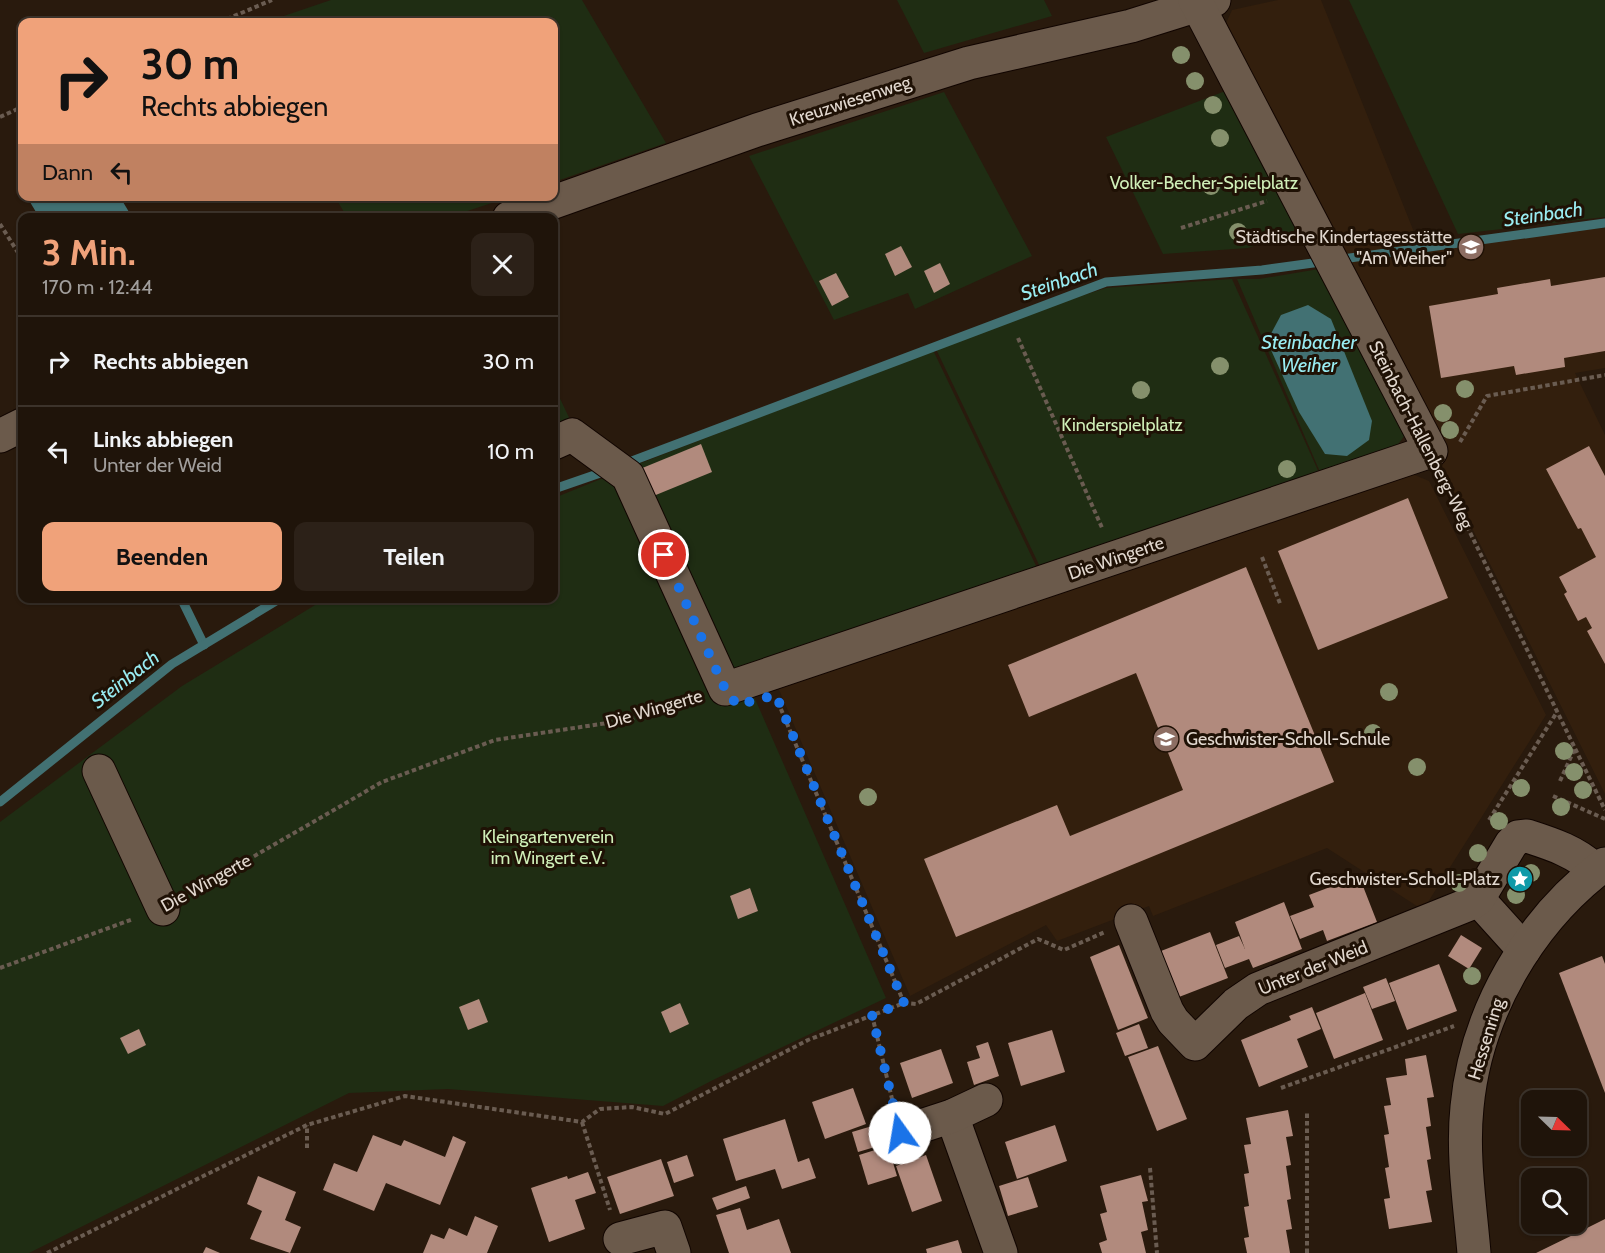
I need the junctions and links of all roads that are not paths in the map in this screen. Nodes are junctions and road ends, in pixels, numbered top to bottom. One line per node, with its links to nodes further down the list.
1 (1202, 2): 3 (street, Kreuzwiesenweg); 8 (street, Steinbach-Hallenberg-Weg)
2 (557, 201): 4 (street, Kreuzwiesenweg)
3 (558, 201)
4 (523, 213)
5 (18, 427): 6 (street)
6 (0, 436)
7 (558, 441): 8 (street, Die Wingerte)
8 (1431, 452)
9 (99, 771): 12 (street)
10 (1600, 868): 11 (street); 14 (street, Hessenring)
11 (1478, 899): 13 (street, Unter der Weid); 14 (street)
12 (163, 909)
13 (1131, 921)
14 (1524, 950): 21 (street, Hessenring)
15 (986, 1100): 16 (street)
16 (952, 1116): 17 (street); 20 (street)
17 (900, 1133)
18 (620, 1239): 19 (street)
19 (674, 1253)
20 (1001, 1253)
21 (1474, 1253)

